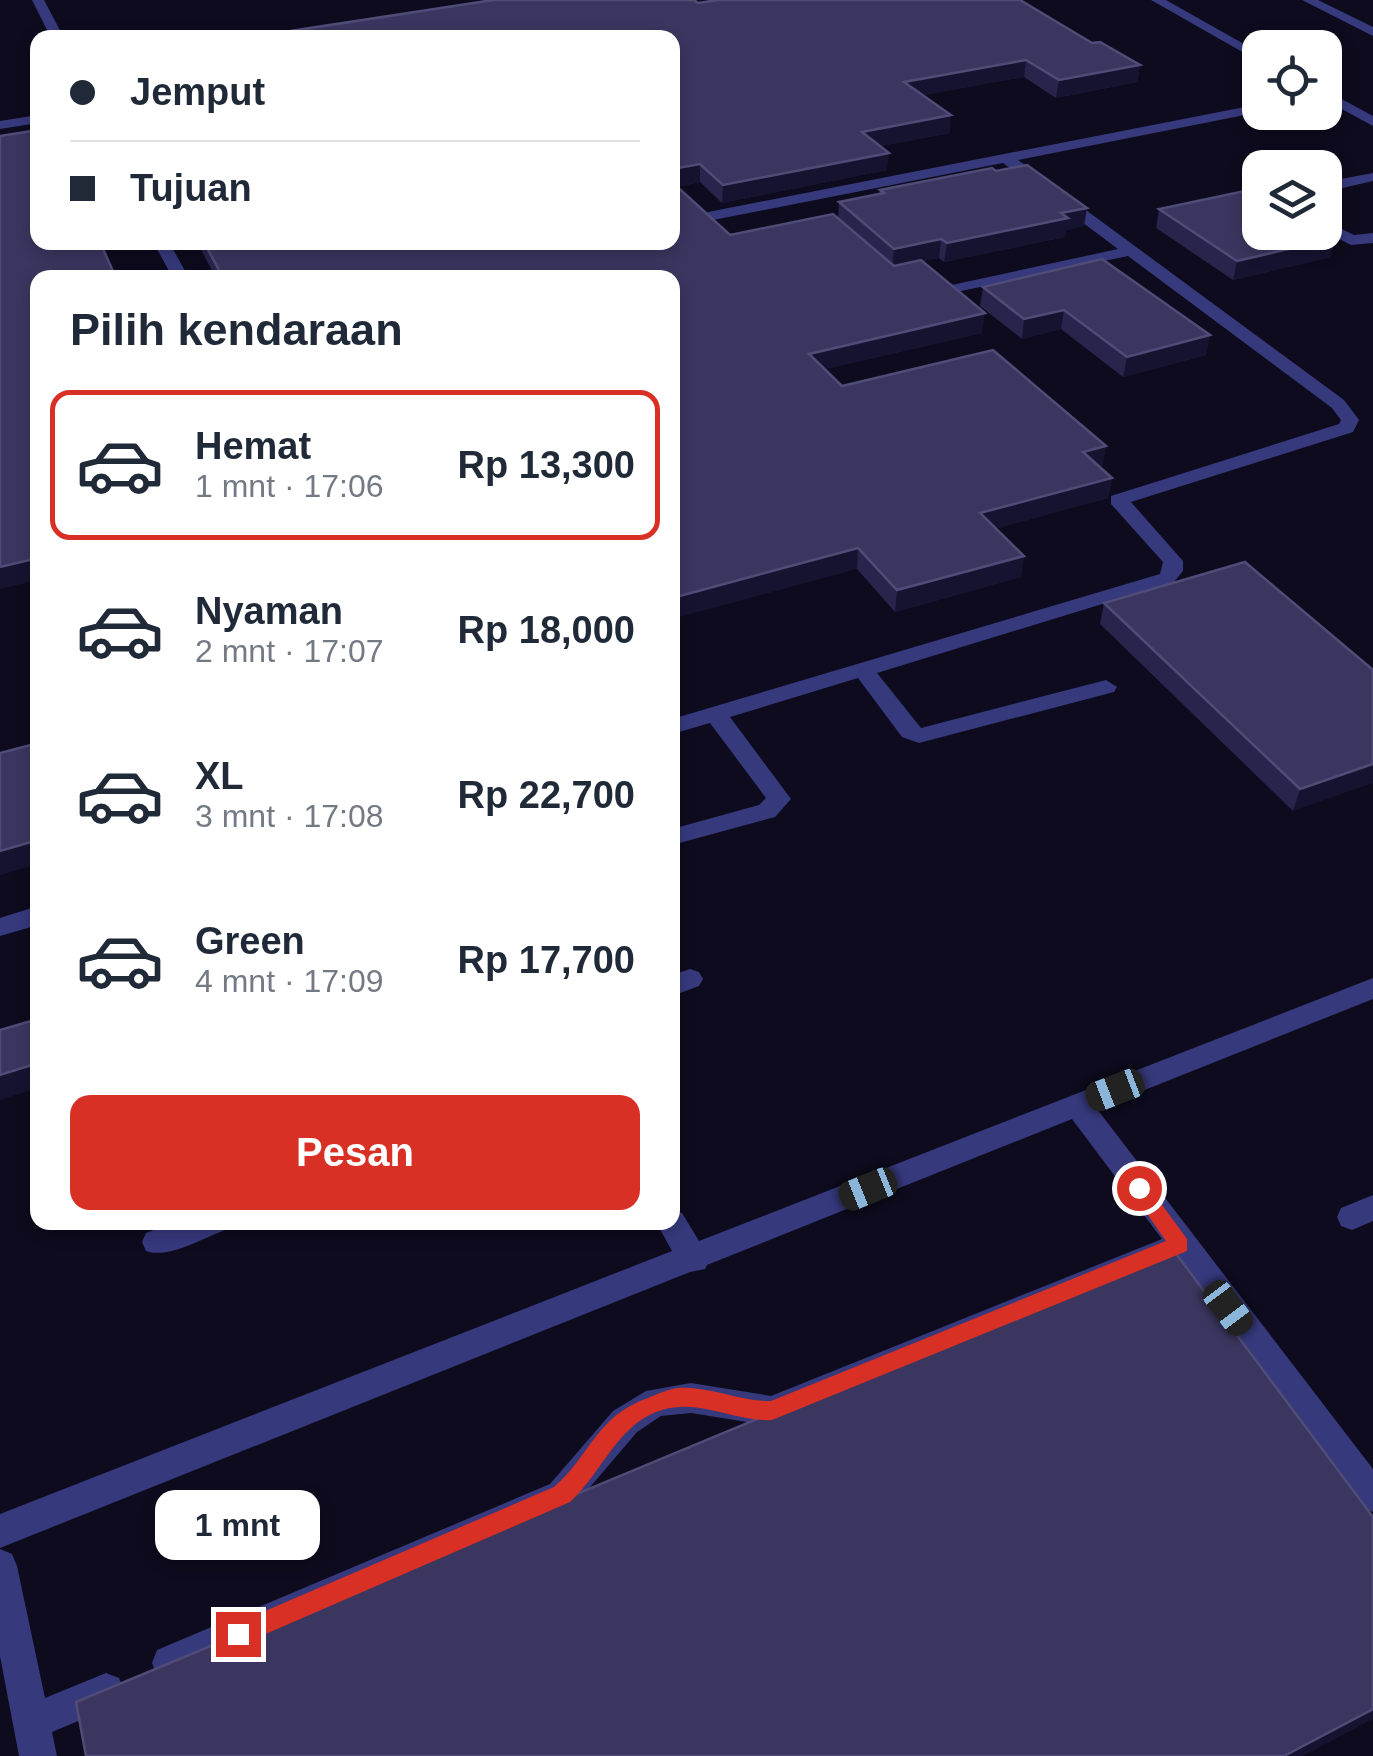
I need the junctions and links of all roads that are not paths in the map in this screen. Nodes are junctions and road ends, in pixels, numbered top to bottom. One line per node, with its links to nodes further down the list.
1 (38, 0): 4 (street)
2 (1158, 0): 6 (street)
3 (1308, 0): 5 (street)
4 (54, 30)
5 (1373, 32)
6 (1242, 48)
7 (1342, 105): 10 (street)
8 (1242, 112): 12 (street)
9 (30, 120): 11 (street)
10 (1373, 122)
11 (0, 125)
12 (1008, 159): 15 (street); 18 (street)
13 (1373, 177): 14 (street)
14 (1342, 184)
15 (708, 216)
16 (1342, 236): 17 (street)
17 (1373, 238)
18 (1129, 251): 19 (street); 20 (street)
19 (953, 290)
20 (862, 668): 21 (street); 22 (street)
21 (1106, 687)
22 (717, 716): 23 (street); 24 (street)
23 (680, 726)
24 (680, 836)
25 (30, 918): 26 (street)
26 (0, 927)
27 (1373, 988): 28 (street)
28 (1078, 1104): 32 (street); 33 (street)
29 (190, 1230): 31 (street)
30 (676, 1230): 33 (street)
31 (157, 1242)
32 (1180, 1245): 34 (street); 37 (street)
33 (694, 1260): 35 (street)
34 (1373, 1496)
35 (0, 1531)
36 (0, 1566): 37 (street)
37 (35, 1739)

